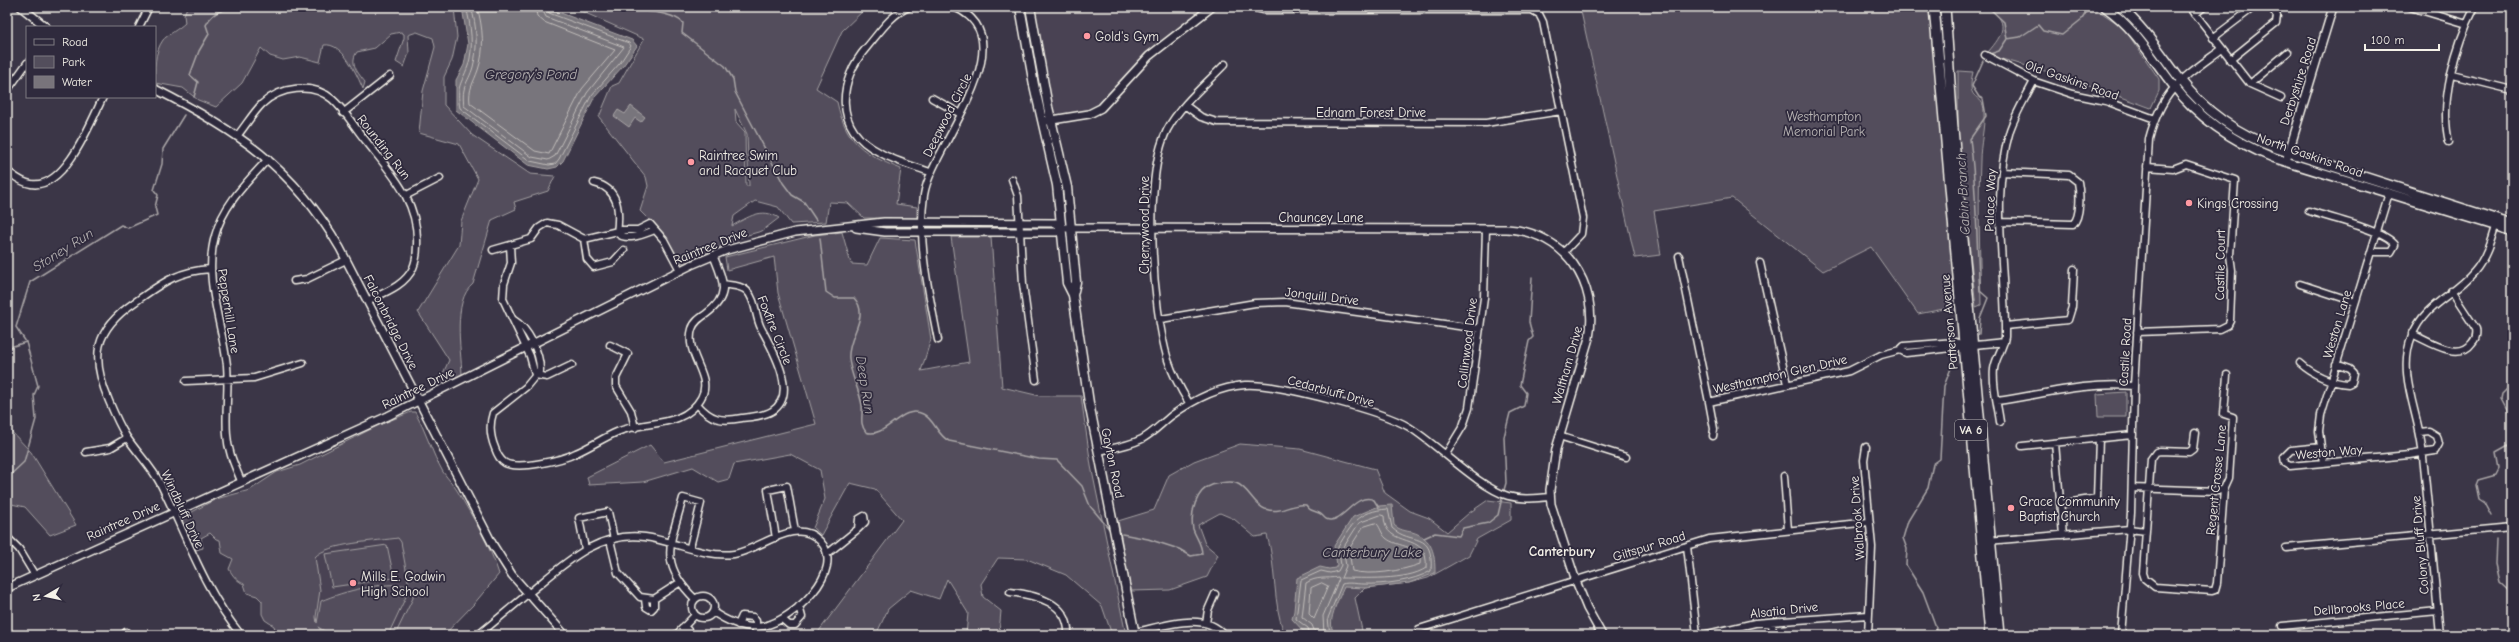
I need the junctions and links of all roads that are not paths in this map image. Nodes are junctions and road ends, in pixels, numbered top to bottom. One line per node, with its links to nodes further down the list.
1 (21, 7): 28 (street)
2 (149, 7): 29 (street)
3 (909, 7): 63 (street, Deepwood Circle)
4 (954, 7): 52 (street, Deepwood Circle)
5 (1020, 7): 55 (main road, Gayton Road)
6 (1030, 7): 54 (main road, Gayton Road)
7 (1212, 7): 54 (street)
8 (1251, 7): 21 (street)
9 (1934, 7): 116 (main road, Patterson Avenue / VA 6)
10 (1945, 7): 114 (main road, Patterson Avenue / VA 6)
11 (2105, 7): 42 (main road, North Gaskins Road)
12 (2120, 7): 40 (main road, North Gaskins Road)
13 (2190, 7): 26 (street)
14 (2204, 7): 26 (street)
15 (2254, 7): 30 (street)
16 (2271, 7): 34 (street)
17 (2333, 7): 58 (street, Derbyshire Road)
18 (2410, 7): 27 (street)
19 (2476, 7): 27 (street)
20 (1450, 8): 23 (street); 24 (street)
21 (1277, 9): 22 (street)
22 (1328, 9): 23 (street)
23 (1384, 9)
24 (1506, 9): 25 (street)
25 (1534, 9): 50 (street)
26 (2195, 14): 30 (street)
27 (2467, 24): 37 (street)
28 (45, 26)
29 (140, 26)
30 (2213, 38): 31 (street)
31 (2222, 49): 34 (street); 40 (street, Castile Road)
32 (2288, 52): 41 (street)
33 (1985, 55): 39 (street, Old Gaskins Road)
34 (2230, 60): 41 (street)
35 (1225, 64): 49 (street, Cherrywood Drive)
36 (26, 65): 45 (street)
37 (2452, 75): 44 (street); 57 (street)
38 (390, 76): 51 (street)
39 (2034, 80): 53 (street, Old Gaskins Road); 64 (street, Palace Way)
40 (2181, 80): 42 (street, Castile Road); 58 (main road, North Gaskins Road)
41 (2250, 84): 48 (street)
42 (2174, 86): 53 (street, Castile Road); 60 (main road, North Gaskins Road)
43 (156, 90): 56 (street, Falconbridge Drive)
44 (2512, 90)
45 (7, 91)
46 (103, 98): 62 (street)
47 (932, 98): 52 (street)
48 (2280, 98)
49 (1186, 106): 50 (street, Ednam Forest Drive); 79 (street, Cherrywood Drive)
50 (1561, 111): 91 (street)
51 (344, 113): 56 (street, Rounding Run); 69 (street, Rounding Run)
52 (961, 114): 63 (street, Deepwood Circle)
53 (2155, 119): 61 (street, Castile Road)
54 (1051, 120): 55 (street); 78 (main road, Gayton Road)
55 (1042, 122): 77 (main road, Gayton Road)
56 (238, 135): 59 (street, Falconbridge Drive)
57 (2449, 142)
58 (2288, 153): 60 (street, Derbyshire Road); 74 (main road, North Gaskins Road)
59 (268, 159): 95 (street, Falconbridge Drive); 97 (street, Pepperhill Lane)
60 (2286, 162): 68 (main road, North Gaskins Road)
61 (2147, 167): 110 (street, Castile Road); 110 (street, Castile Court)
62 (7, 171)
63 (930, 172): 71 (street, Deepwood Circle)
64 (2002, 172): 72 (street, Palace Way); 72 (street)
65 (440, 178): 69 (street)
66 (1012, 179): 73 (street)
67 (594, 183): 86 (street)
68 (2389, 193): 74 (main road, North Gaskins Road); 85 (street, Weston Lane)
69 (407, 195): 105 (street, Rounding Run)
70 (2309, 211): 85 (street)
71 (923, 222): 73 (street, Raintree Drive); 76 (street, Raintree Drive); 83 (street, Deepwood Circle)
72 (2000, 222): 108 (street, Palace Way)
73 (1019, 223): 77 (street, Raintree Drive); 84 (street)
74 (2497, 223): 75 (main road, North Gaskins Road); 82 (main road, North Gaskins Road); 103 (street, Colony Bluff Drive)
75 (2512, 224)
76 (844, 227): 83 (street, Raintree Drive); 93 (street, Raintree Drive)
77 (1062, 228): 78 (street, Chauncey Lane); 84 (street, Raintree Drive); 104 (main road, Gayton Road)
78 (1071, 228): 79 (street, Chauncey Lane); 104 (main road, Gayton Road)
79 (1154, 228): 80 (street, Chauncey Lane); 107 (street, Cherrywood Drive)
80 (1486, 229): 91 (street, Chauncey Lane); 109 (street, Collinwood Drive)
81 (655, 230): 86 (street); 86 (street); 99 (street)
82 (2512, 231)
83 (923, 232): 84 (street, Raintree Drive); 112 (street, Deepwood Circle)
84 (1020, 232): 125 (street)
85 (2377, 232): 92 (street, Weston Lane); 92 (street)
86 (617, 233): 87 (street)
87 (584, 239): 88 (street); 90 (street)
88 (510, 245): 89 (street); 117 (street)
89 (493, 250)
90 (624, 250)
91 (1564, 252): 140 (street, Waltham Drive)
92 (2371, 252): 106 (street, Weston Lane)
93 (713, 255): 99 (street, Raintree Drive); 101 (street)
94 (1679, 256): 131 (street)
95 (346, 260): 100 (street); 105 (street, Falconbridge Drive)
96 (1760, 263): 128 (street)
97 (211, 268): 124 (street, Pepperhill Lane); 142 (street, Windbluff Drive)
98 (2074, 269): 108 (street)
99 (680, 270): 117 (street, Raintree Drive)
100 (294, 281)
101 (723, 284): 134 (street); 134 (street, Foxfire Circle)
102 (2300, 284): 106 (street)
103 (2451, 291): 111 (street, Colony Bluff Drive); 111 (street)
104 (1073, 295): 148 (main road, Gayton Road)
105 (367, 301): 130 (street, Falconbridge Drive)
106 (2356, 302): 120 (street, Weston Lane)
107 (1160, 319): 109 (street, Jonquill Drive); 133 (street, Cherrywood Drive)
108 (2005, 326): 113 (street, Palace Way)
109 (1480, 329): 150 (street, Collinwood Drive)
110 (2137, 332): 129 (street, Castile Road)
111 (2412, 334): 137 (street, Colony Bluff Drive)
112 (938, 340)
113 (2004, 342): 114 (street); 132 (street, Palace Way)
114 (1974, 344): 116 (street); 174 (main road, Patterson Avenue / VA 6)
115 (610, 345): 136 (street)
116 (1964, 345): 128 (street, Westhampton Glen Drive); 174 (main road, Patterson Avenue / VA 6)
117 (530, 346): 122 (street); 130 (street, Raintree Drive)
118 (303, 363): 124 (street)
119 (2300, 363): 126 (street)
120 (2336, 364): 126 (street, Weston Lane); 126 (street)
121 (572, 365): 122 (street)
122 (535, 375): 136 (street)
123 (2227, 375): 158 (street, Regent Crosse Lane)
124 (228, 380): 127 (street); 155 (street, Pepperhill Lane)
125 (1036, 380)
126 (2331, 380): 147 (street, Weston Lane)
127 (186, 381)
128 (1787, 384): 131 (street, Westhampton Glen Drive)
129 (2134, 386): 132 (street); 139 (street, Castile Road)
130 (418, 402): 155 (street, Raintree Drive); 186 (street, Falconbridge Drive)
131 (1709, 402): 141 (street)
132 (1997, 402): 135 (street, Palace Way)
133 (1189, 403): 148 (street, Cedarbluff Drive); 150 (street, Cedarbluff Drive)
134 (697, 404): 136 (street)
135 (2000, 422)
136 (635, 428)
137 (2420, 432): 151 (street, Colony Bluff Drive); 151 (street)
138 (2195, 433): 157 (street)
139 (2133, 434): 143 (street); 156 (street, Castile Road)
140 (1559, 436): 152 (street); 159 (street, Waltham Drive)
141 (1713, 436)
142 (127, 438): 149 (street); 161 (street, Windbluff Drive)
143 (2099, 438): 144 (street); 160 (street)
144 (2055, 442): 146 (street); 160 (street)
145 (1866, 446): 162 (street, Walbrook Drive)
146 (2022, 446)
147 (2321, 447): 153 (street, Weston Lane); 153 (street, Weston Way)
148 (1098, 451): 204 (main road, Gayton Road)
149 (86, 452)
150 (1446, 454): 159 (street, Cedarbluff Drive)
151 (2423, 454): 153 (street, Weston Way); 169 (street, Colony Bluff Drive)
152 (1626, 457)
153 (2323, 463)
154 (1784, 476): 166 (street)
155 (241, 482): 161 (street, Raintree Drive)
156 (2132, 488): 157 (street); 164 (street, Castile Road)
157 (2149, 488): 158 (street); 168 (street)
158 (2224, 489): 168 (street, Regent Crosse Lane)
159 (1550, 497): 182 (street, Waltham Drive)
160 (2060, 504): 170 (street)
161 (173, 512): 181 (street, Raintree Drive); 205 (street, Windbluff Drive)
162 (1869, 522): 166 (street, Giltspur Road); 194 (street, Walbrook Drive)
163 (2512, 526): 169 (street)
164 (2130, 528): 168 (street); 170 (street); 220 (street, Castile Road)
165 (858, 529): 180 (street)
166 (1788, 530): 176 (street, Giltspur Road)
167 (795, 531): 172 (street); 172 (street); 180 (street)
168 (2146, 531)
169 (2430, 534): 178 (street); 192 (street, Colony Bluff Drive)
170 (2063, 535): 174 (street)
171 (7, 537): 181 (street)
172 (776, 538): 177 (street)
173 (612, 539): 175 (street); 179 (street); 179 (street); 188 (street)
174 (1986, 541): 218 (main road, Patterson Avenue / VA 6); 219 (main road, Patterson Avenue / VA 6)
175 (670, 542): 177 (street); 177 (street); 183 (street)
176 (1687, 546): 182 (street, Giltspur Road); 214 (street)
177 (690, 547)
178 (2286, 548)
179 (585, 549): 186 (street)
180 (827, 554): 191 (street)
181 (34, 574): 184 (street, Raintree Drive)
182 (1576, 581): 203 (street, Giltspur Road); 213 (street, Waltham Drive)
183 (679, 583): 189 (street); 190 (street)
184 (7, 588)
185 (1010, 592): 211 (street)
186 (528, 594): 206 (street); 207 (street, Falconbridge Drive)
187 (1215, 594): 198 (street)
188 (645, 599): 189 (street); 189 (street)
189 (654, 599)
190 (694, 599): 193 (street); 195 (street)
191 (799, 606): 196 (street); 196 (street)
192 (2438, 611): 201 (street, Dellbrooks Place); 221 (street, Colony Bluff Drive)
193 (713, 612): 195 (street); 199 (street)
194 (1868, 614): 197 (street, Alsatia Drive); 217 (street, Walbrook Drive)
195 (695, 615): 200 (street)
196 (782, 619): 202 (street)
197 (1772, 622): 215 (street, Alsatia Drive); 216 (street)
198 (1206, 623): 204 (street); 212 (street)
199 (738, 625): 202 (street); 202 (street)
200 (684, 626): 208 (street); 209 (street)
201 (2282, 626)
202 (756, 627): 210 (street)
203 (1419, 629)
204 (1135, 633)
205 (241, 635)
206 (478, 635)
207 (565, 635)
208 (676, 635)
209 (692, 635)
210 (756, 635)
211 (1068, 635)
212 (1224, 635)
213 (1602, 635)
214 (1697, 635)
215 (1703, 635)
216 (1773, 635)
217 (1868, 635)
218 (1990, 635)
219 (1999, 635)
220 (2121, 635)
221 (2440, 635)

